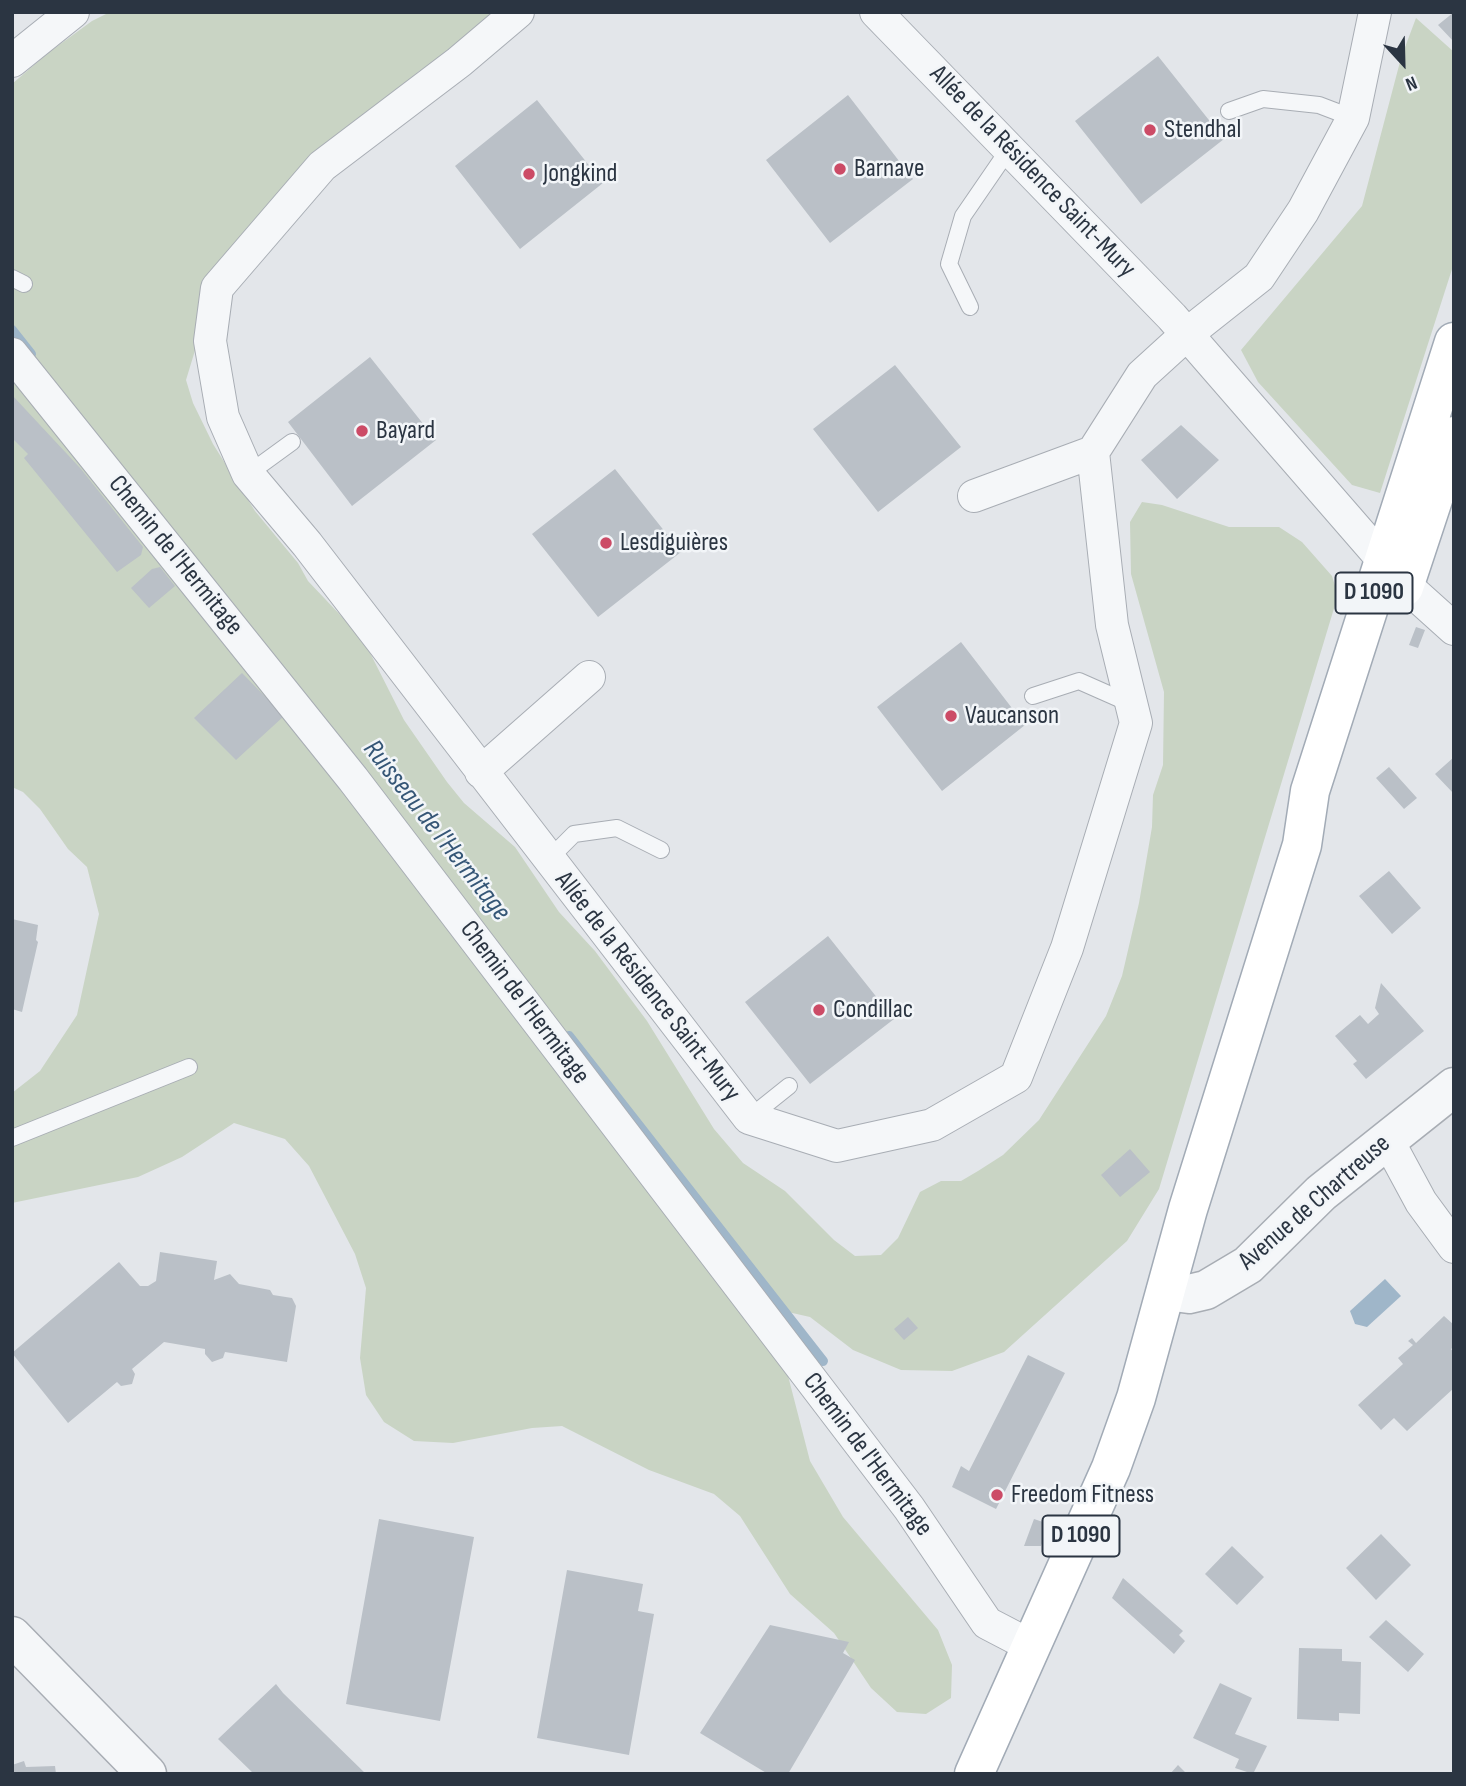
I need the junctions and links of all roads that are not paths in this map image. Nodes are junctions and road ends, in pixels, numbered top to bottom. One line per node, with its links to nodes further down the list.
1 (73, 12): 5 (street)
2 (518, 12): 16 (street, Allée de la Résidence Saint-Mury)
3 (876, 12): 8 (street, Allée de la Résidence Saint-Mury)
4 (1375, 12): 7 (street)
5 (12, 61)
6 (1229, 111): 7 (lane)
7 (1353, 118): 10 (street)
8 (1009, 149): 9 (lane); 10 (street, Allée de la Résidence Saint-Mury)
9 (970, 307)
10 (1187, 334): 15 (street); 18 (street, Allée de la Résidence Saint-Mury)
11 (1454, 342): 18 (main road, D 1090)
12 (12, 354): 35 (street, Chemin de l'Hermitage)
13 (1454, 436): 18 (main road, D 1090)
14 (292, 442): 16 (lane)
15 (1093, 452): 17 (street); 22 (street, Allée de la Résidence Saint-Mury)
16 (248, 474): 23 (street, Allée de la Résidence Saint-Mury)
17 (974, 496)
18 (1394, 572): 19 (street, Allée de la Résidence Saint-Mury); 33 (main road, D 1090)
19 (1454, 629)
20 (589, 677): 23 (street)
21 (1033, 696): 22 (lane)
22 (1131, 704): 29 (street, Allée de la Résidence Saint-Mury)
23 (481, 772): 25 (street, Allée de la Résidence Saint-Mury)
24 (660, 850): 25 (lane)
25 (548, 860): 29 (street, Allée de la Résidence Saint-Mury)
26 (189, 1066): 30 (lane)
27 (789, 1086): 29 (lane)
28 (1454, 1087): 31 (street, Avenue de Chartreuse)
29 (749, 1118)
30 (12, 1138)
31 (1387, 1139): 32 (street); 33 (street, Avenue de Chartreuse)
32 (1454, 1247)
33 (1166, 1291): 35 (main road, D 1090)
34 (12, 1636): 36 (street)
35 (1033, 1647): 37 (main road, D 1090)
36 (147, 1774)
37 (974, 1774)

